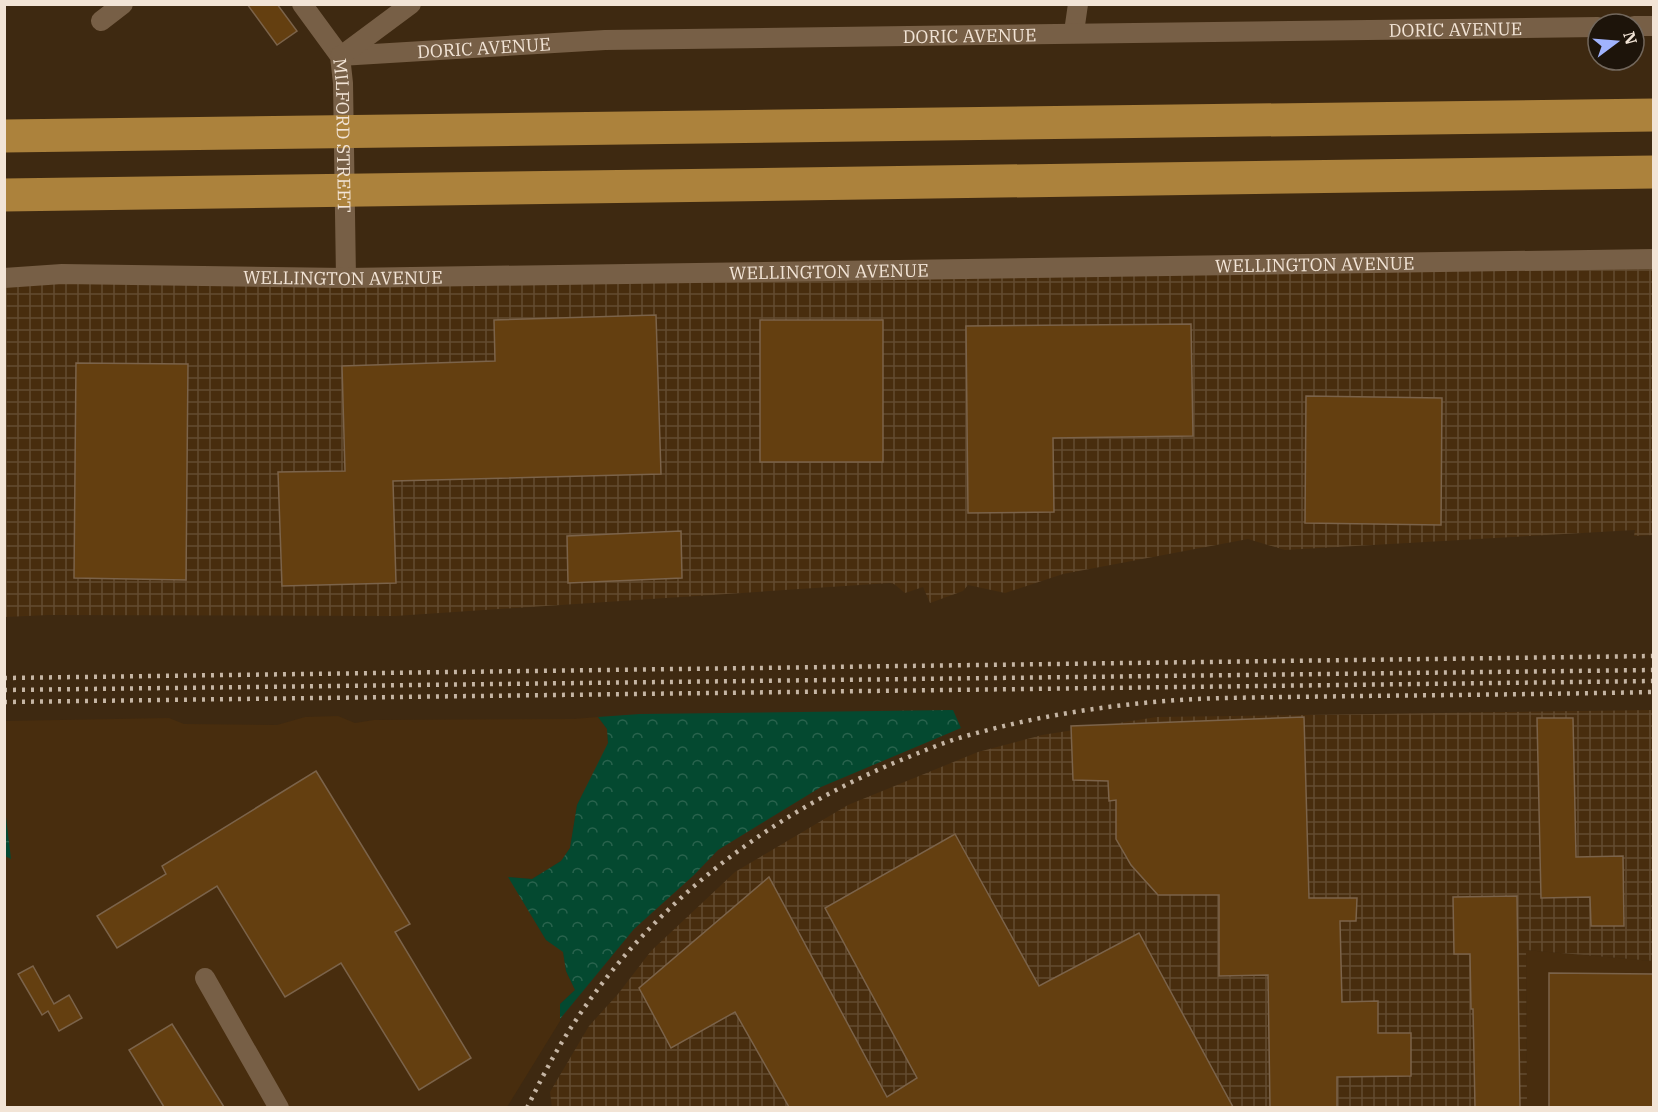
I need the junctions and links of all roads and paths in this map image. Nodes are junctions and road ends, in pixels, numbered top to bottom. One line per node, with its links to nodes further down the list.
1 (123, 4): 5 (street)
2 (302, 4): 8 (street, MILFORD STREET)
3 (411, 4): 8 (street)
4 (1078, 4): 7 (street)
5 (101, 21)
6 (1586, 27): 7 (street, DORIC AVENUE)
7 (1074, 32): 8 (street, DORIC AVENUE)
8 (340, 56): 15 (street, MILFORD STREET)
9 (1653, 115): 10 (highway)
10 (4, 136)
11 (1653, 172): 12 (highway)
12 (4, 195)
13 (1653, 259): 15 (street, WELLINGTON AVENUE)
14 (4, 278): 15 (street, WELLINGTON AVENUE)
15 (346, 278)
16 (205, 978): 17 (street)
17 (279, 1107)

